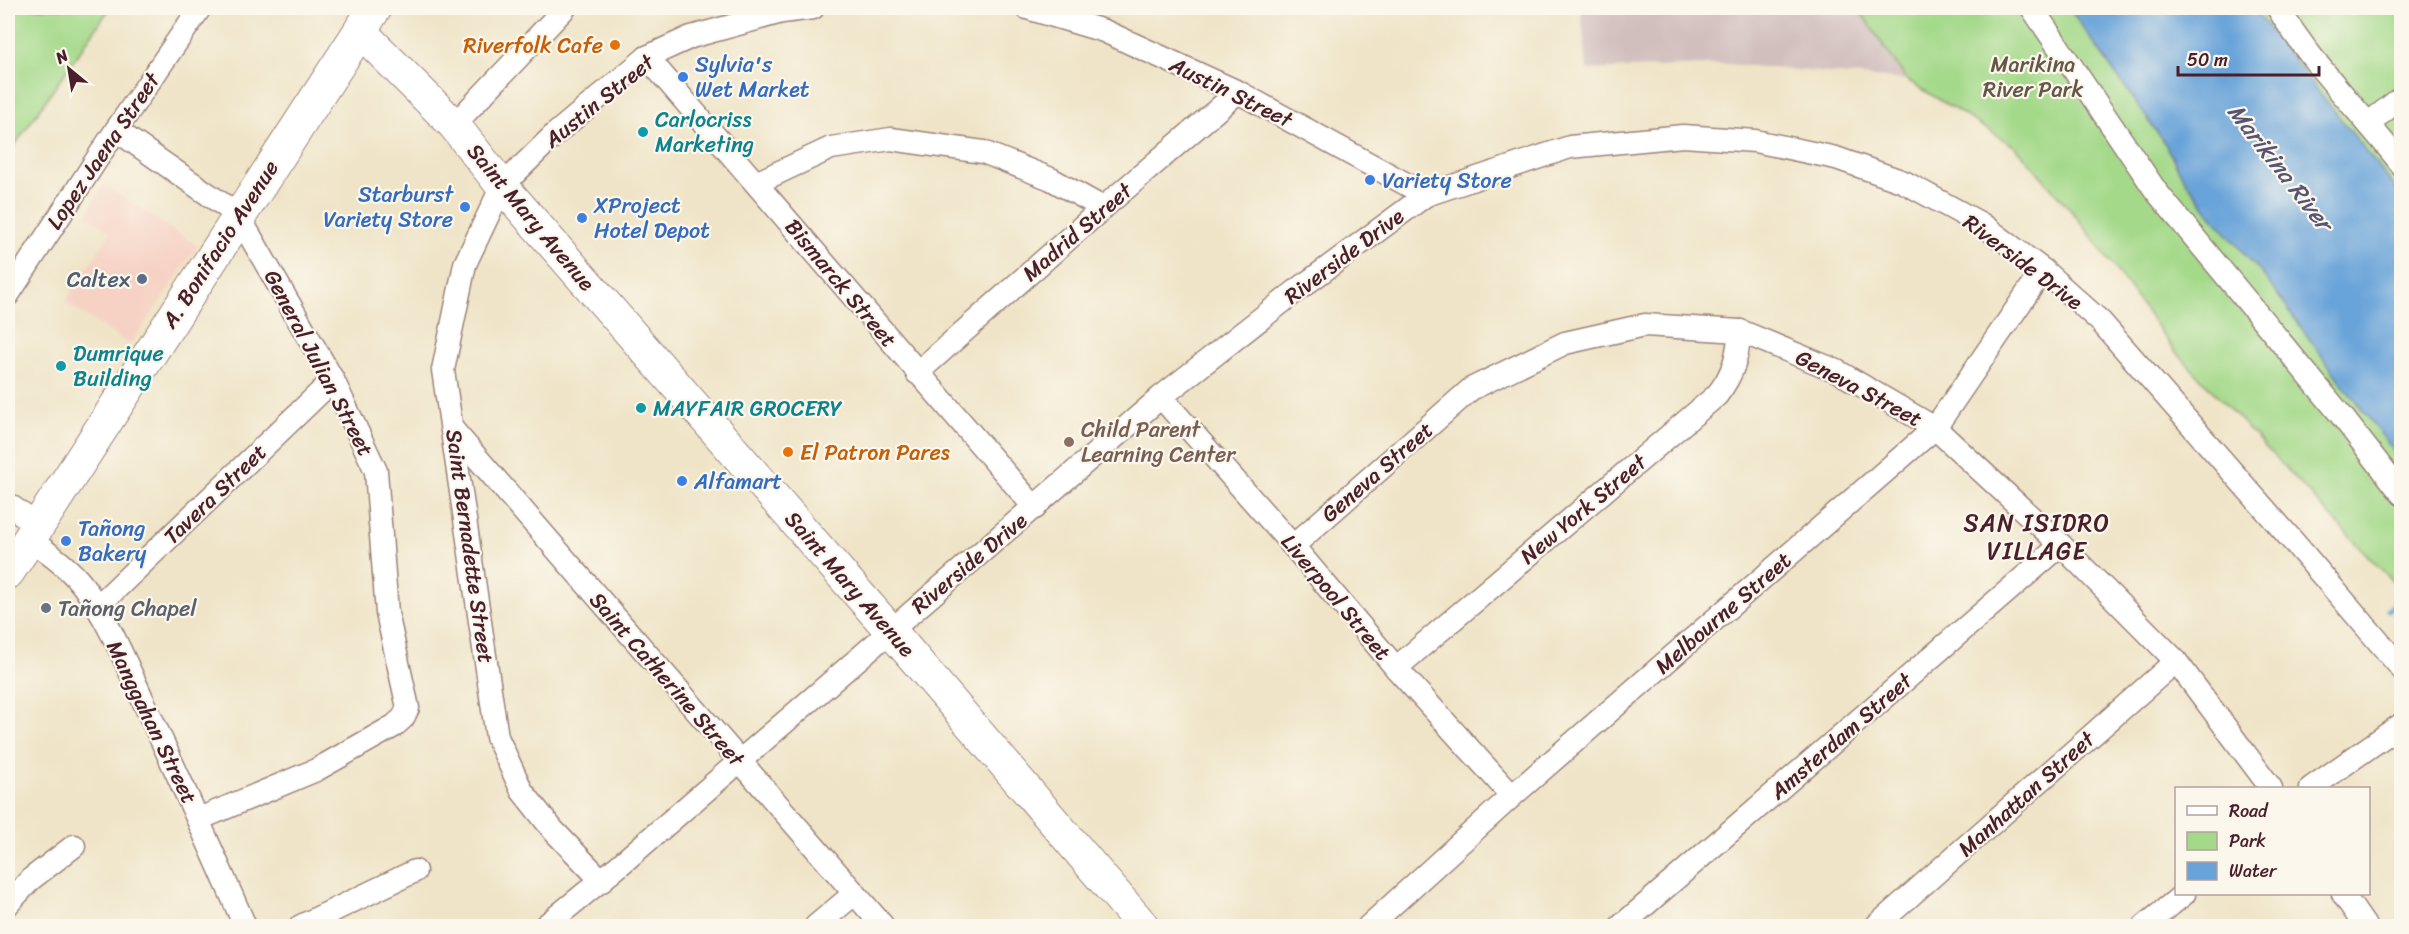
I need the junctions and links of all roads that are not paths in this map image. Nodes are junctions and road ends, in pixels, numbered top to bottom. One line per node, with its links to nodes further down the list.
1 (200, 8): 13 (street, Lopez Jaena Street)
2 (565, 8): 12 (street)
3 (813, 8): 8 (street, Austin Street)
4 (1027, 8): 9 (street, Austin Street)
5 (2032, 8): 28 (street)
6 (2278, 8): 11 (street)
7 (367, 19): 12 (street, Saint Mary Avenue); 19 (main road, A. Bonifacio Avenue)
8 (647, 57): 15 (street, Bismarck Street); 16 (street, Austin Street)
9 (1238, 92): 17 (street, Austin Street); 18 (street, Madrid Street)
10 (2402, 97): 11 (street)
11 (2369, 123): 14 (street)
12 (454, 125): 16 (street, Saint Mary Avenue)
13 (116, 130): 19 (street); 21 (street, Lopez Jaena Street)
14 (2402, 165)
15 (756, 183): 18 (street); 23 (street, Bismarck Street)
16 (502, 186): 27 (street, Saint Bernadette Street); 36 (street, Saint Mary Avenue)
17 (1426, 195): 20 (street, Riverside Drive); 25 (street, Riverside Drive)
18 (1103, 208): 23 (street, Madrid Street)
19 (238, 215): 24 (street, General Julian Street); 31 (main road, A. Bonifacio Avenue)
20 (2043, 270): 26 (street, Melbourne Street); 39 (street, Riverside Drive)
21 (8, 295)
22 (1740, 330): 26 (street, Geneva Street); 33 (street, Geneva Street); 38 (street, New York Street)
23 (917, 373): 30 (street, Bismarck Street)
24 (333, 380): 35 (street, Tavera Street); 45 (street, General Julian Street)
25 (1161, 397): 30 (street, Riverside Drive); 33 (street, Liverpool Street)
26 (1935, 428): 32 (street, Geneva Street); 44 (street, Melbourne Street)
27 (453, 430): 41 (street, Saint Catherine Street); 48 (street, Saint Bernadette Street)
28 (2402, 494)
29 (8, 504): 31 (street, Manggahan Street)
30 (1035, 508): 36 (street, Riverside Drive)
31 (33, 532): 34 (main road, A. Bonifacio Avenue); 35 (street, Manggahan Street)
32 (2061, 545): 37 (street, Geneva Street); 60 (street, Amsterdam Street)
33 (1293, 546): 38 (street, Liverpool Street)
34 (8, 572)
35 (97, 607): 45 (street, Manggahan Street)
36 (890, 630): 41 (street, Riverside Drive); 59 (street, Saint Mary Avenue)
37 (2176, 661): 42 (street, Geneva Street); 61 (street, Manhattan Street)
38 (1396, 668): 44 (street, Liverpool Street)
39 (2402, 669)
40 (2402, 724): 43 (street)
41 (738, 761): 48 (street, Riverside Drive); 49 (street, Saint Catherine Street)
42 (2270, 787)
43 (2314, 787)
44 (1512, 796): 53 (street, Melbourne Street)
45 (199, 819): 54 (street, Manggahan Street)
46 (74, 846): 52 (street)
47 (415, 870): 55 (street)
48 (602, 880): 56 (street, Riverside Drive)
49 (855, 893): 57 (street); 58 (street, Saint Catherine Street)
50 (2183, 895): 62 (street)
51 (2344, 895): 63 (street)
52 (8, 904)
53 (1378, 924)
54 (245, 927)
55 (301, 927)
56 (545, 927)
57 (816, 927)
58 (883, 927)
59 (1143, 927)
60 (1621, 927)
61 (1876, 927)
62 (2145, 927)
63 (2365, 927)

